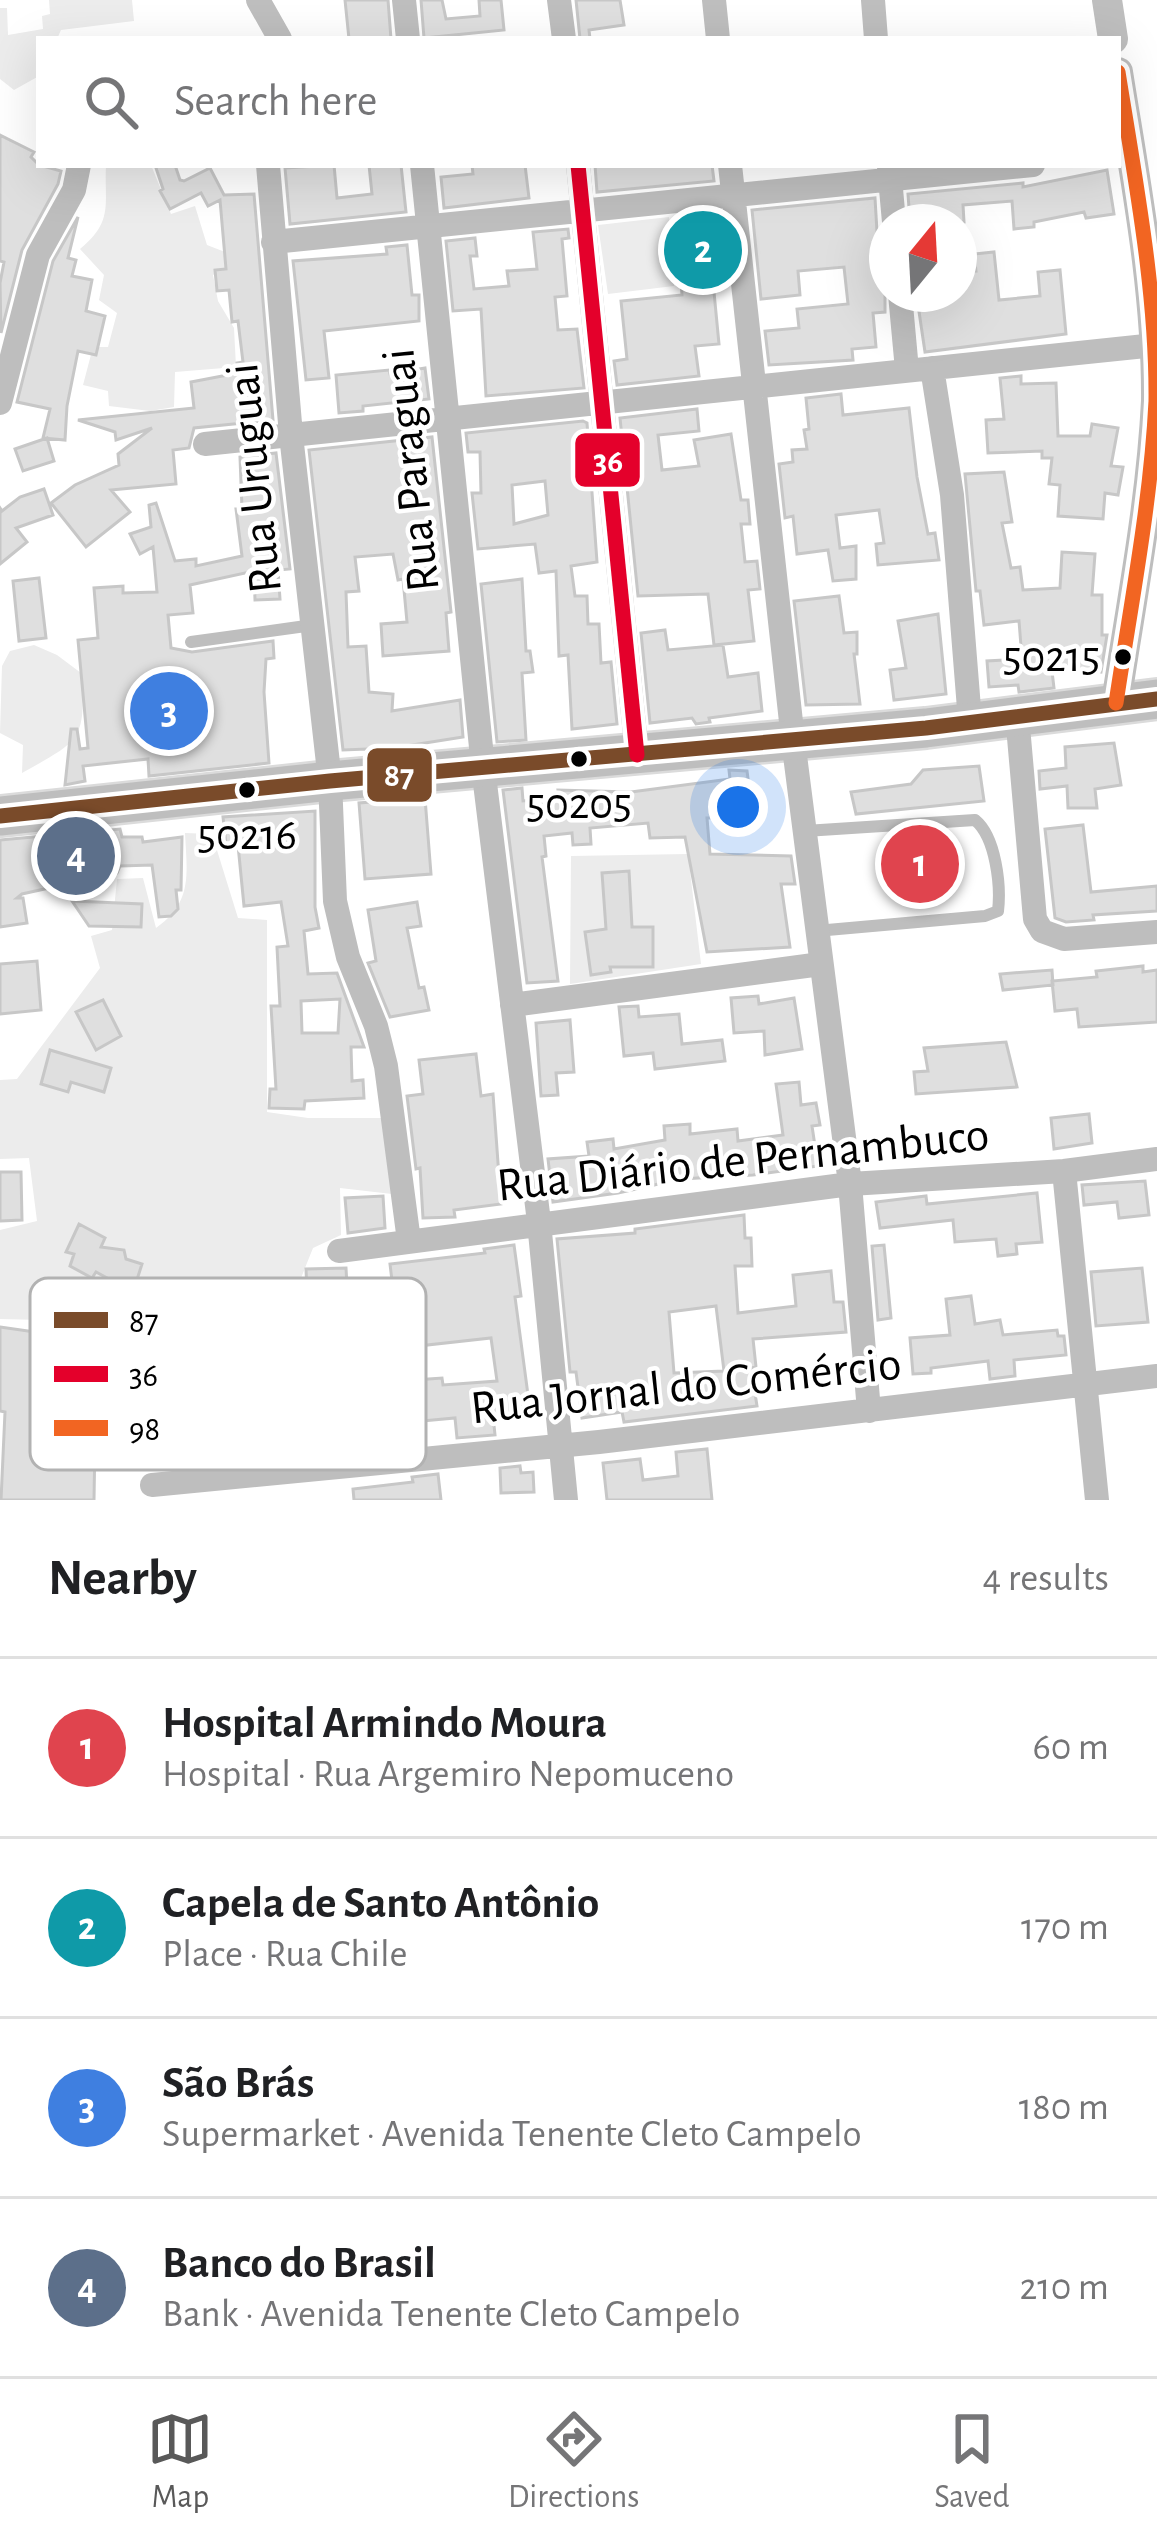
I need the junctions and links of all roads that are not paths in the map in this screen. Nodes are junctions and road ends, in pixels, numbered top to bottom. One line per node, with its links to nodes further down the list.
1 (258, 0): 7 (street)
2 (404, 0): 8 (street)
3 (559, 0): 9 (street)
4 (714, 0): 10 (street)
5 (873, 0): 11 (street)
6 (1106, 0): 12 (street)
7 (279, 36)
8 (408, 36)
9 (563, 36)
10 (718, 36)
11 (876, 36)
12 (1112, 36)
13 (1121, 108): 14 (street)
14 (1125, 156): 28 (street)
15 (78, 168): 32 (street)
16 (268, 168): 26 (street, Rua Uruguai)
17 (422, 168): 25 (street, Rua Paraguai)
18 (578, 168): 24 (street)
19 (730, 168): 22 (street)
20 (971, 168): 21 (street)
21 (889, 172): 22 (street); 23 (street)
22 (734, 195): 24 (street); 30 (street)
23 (892, 204)
24 (583, 211): 25 (street); 31 (street)
25 (429, 226): 26 (street); 33 (street, Rua Paraguai)
26 (273, 242): 34 (street, Rua Uruguai)
27 (905, 312): 29 (street)
28 (1155, 345): 29 (street); 39 (street)
29 (920, 369): 30 (street); 41 (street)
30 (755, 386): 31 (street); 42 (street)
31 (601, 400): 33 (street); 43 (street)
32 (0, 403)
33 (450, 416): 34 (street); 44 (street, Rua Paraguai)
34 (291, 435): 35 (street); 36 (street, Rua Uruguai)
35 (206, 444)
36 (313, 625): 37 (lane); 45 (street, Rua Uruguai)
37 (191, 642)
38 (1157, 699): 39 (main road)
39 (1116, 703): 40 (main road)
40 (1017, 715): 41 (main road); 49 (street)
41 (970, 721): 42 (main road)
42 (793, 740): 43 (main road); 47 (street)
43 (637, 755): 44 (main road)
44 (483, 767): 45 (main road); 51 (street, Rua Paraguai)
45 (330, 781): 46 (main road); 56 (street, Rua Uruguai)
46 (0, 816)
47 (804, 832): 48 (street); 48 (lane)
48 (816, 932): 50 (street)
49 (1157, 932)
50 (820, 964): 51 (street); 54 (street)
51 (512, 1005): 55 (street, Rua Paraguai)
52 (1157, 1159): 53 (street, Rua Diário de Pernambuco)
53 (1064, 1171): 54 (street, Rua Diário de Pernambuco); 59 (street)
54 (850, 1184): 55 (street, Rua Diário de Pernambuco); 60 (street)
55 (539, 1222): 56 (street, Rua Diário de Pernambuco); 61 (street, Rua Paraguai)
56 (410, 1240): 57 (street, Rua Diário de Pernambuco)
57 (339, 1250)
58 (1157, 1376): 59 (street, Rua Jornal do Comércio)
59 (1084, 1382): 60 (street, Rua Jornal do Comércio); 66 (street)
60 (869, 1411): 61 (street, Rua Jornal do Comércio)
61 (562, 1446): 62 (street, Rua Jornal do Comércio); 65 (street, Rua Paraguai)
62 (426, 1459)
63 (310, 1470): 64 (street, Rua Jornal do Comércio)
64 (152, 1485)
65 (566, 1500)
66 (1097, 1500)

